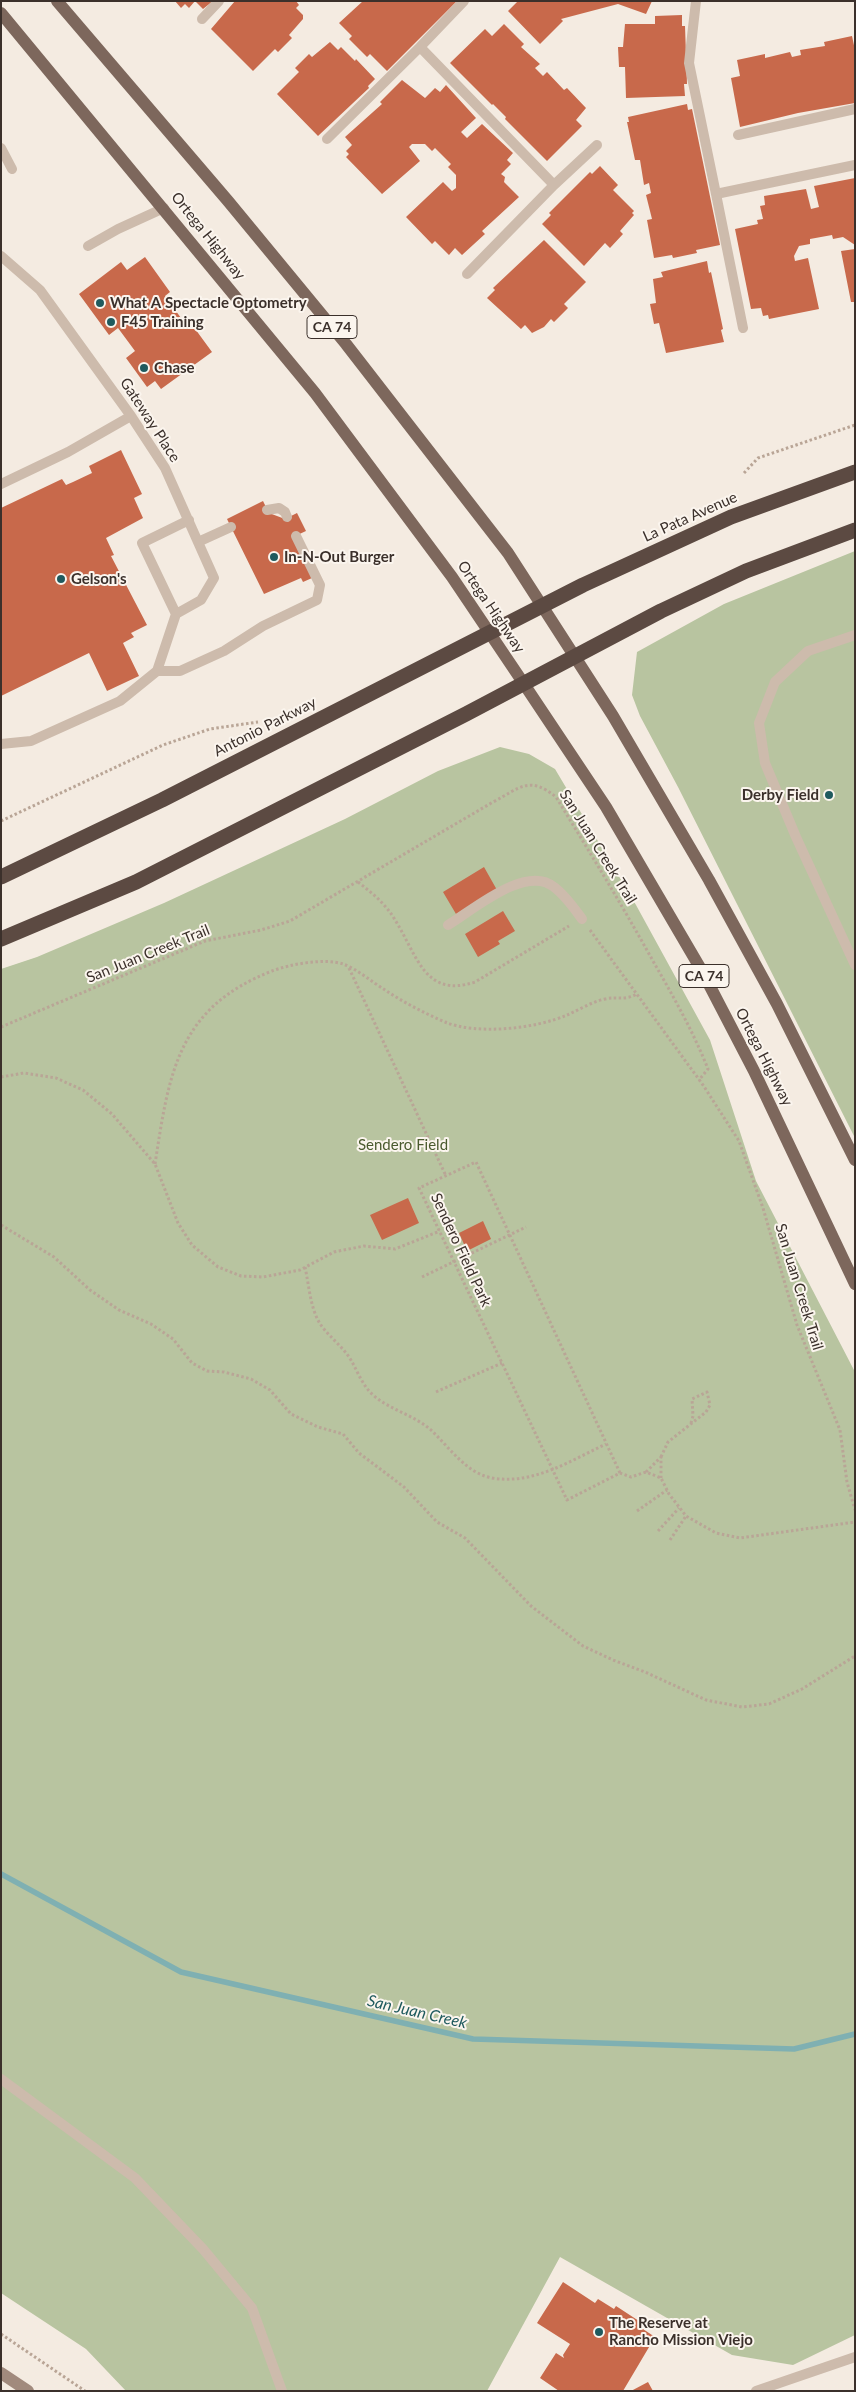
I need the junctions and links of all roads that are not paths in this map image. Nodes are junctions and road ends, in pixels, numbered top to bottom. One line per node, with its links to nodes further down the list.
1 (57, 1): 32 (main road, CA 74)
2 (218, 1): 6 (lane)
3 (464, 1): 7 (lane)
4 (696, 1): 16 (lane)
5 (1, 13): 17 (main road, Ortega Highway / CA 74)
6 (202, 19)
7 (420, 47): 10 (lane); 15 (lane)
8 (855, 109): 9 (lane)
9 (738, 135)
10 (327, 139)
11 (597, 145): 15 (lane)
12 (1, 148): 14 (lane)
13 (855, 165): 16 (lane)
14 (12, 169)
15 (554, 185): 20 (lane)
16 (716, 194): 21 (lane)
17 (164, 208): 18 (lane); 34 (main road, Ortega Highway / CA 74)
18 (88, 246)
19 (1, 256): 22 (lane, Gateway Place)
20 (468, 274)
21 (743, 328)
22 (131, 416): 24 (lane); 27 (lane, Gateway Place)
23 (855, 472): 32 (highway, La Pata Avenue)
24 (1, 484)
25 (267, 510): 26 (lane)
26 (287, 517)
27 (189, 520): 31 (lane, Gateway Place); 33 (lane)
28 (231, 527): 31 (lane)
29 (855, 530): 36 (highway)
30 (296, 536): 37 (lane)
31 (198, 542): 33 (lane, Gateway Place)
32 (543, 605): 34 (highway, Antonio Parkway); 36 (main road, CA 74)
33 (176, 614): 37 (lane)
34 (488, 632): 38 (main road, Ortega Highway / CA 74); 40 (highway, Antonio Parkway)
35 (855, 634): 44 (lane)
36 (576, 656): 38 (highway); 45 (main road, CA 74)
37 (157, 671): 39 (lane)
38 (524, 684): 43 (highway); 46 (main road, Ortega Highway / CA 74)
39 (1, 744)
40 (1, 877)
41 (582, 919): 42 (lane)
42 (448, 926)
43 (1, 939)
44 (855, 965)
45 (855, 1160)
46 (855, 1284)
47 (1, 2078): 51 (lane)
48 (855, 2357): 52 (lane)
49 (1, 2373): 50 (street)
50 (28, 2391)
51 (282, 2391)
52 (756, 2391)

